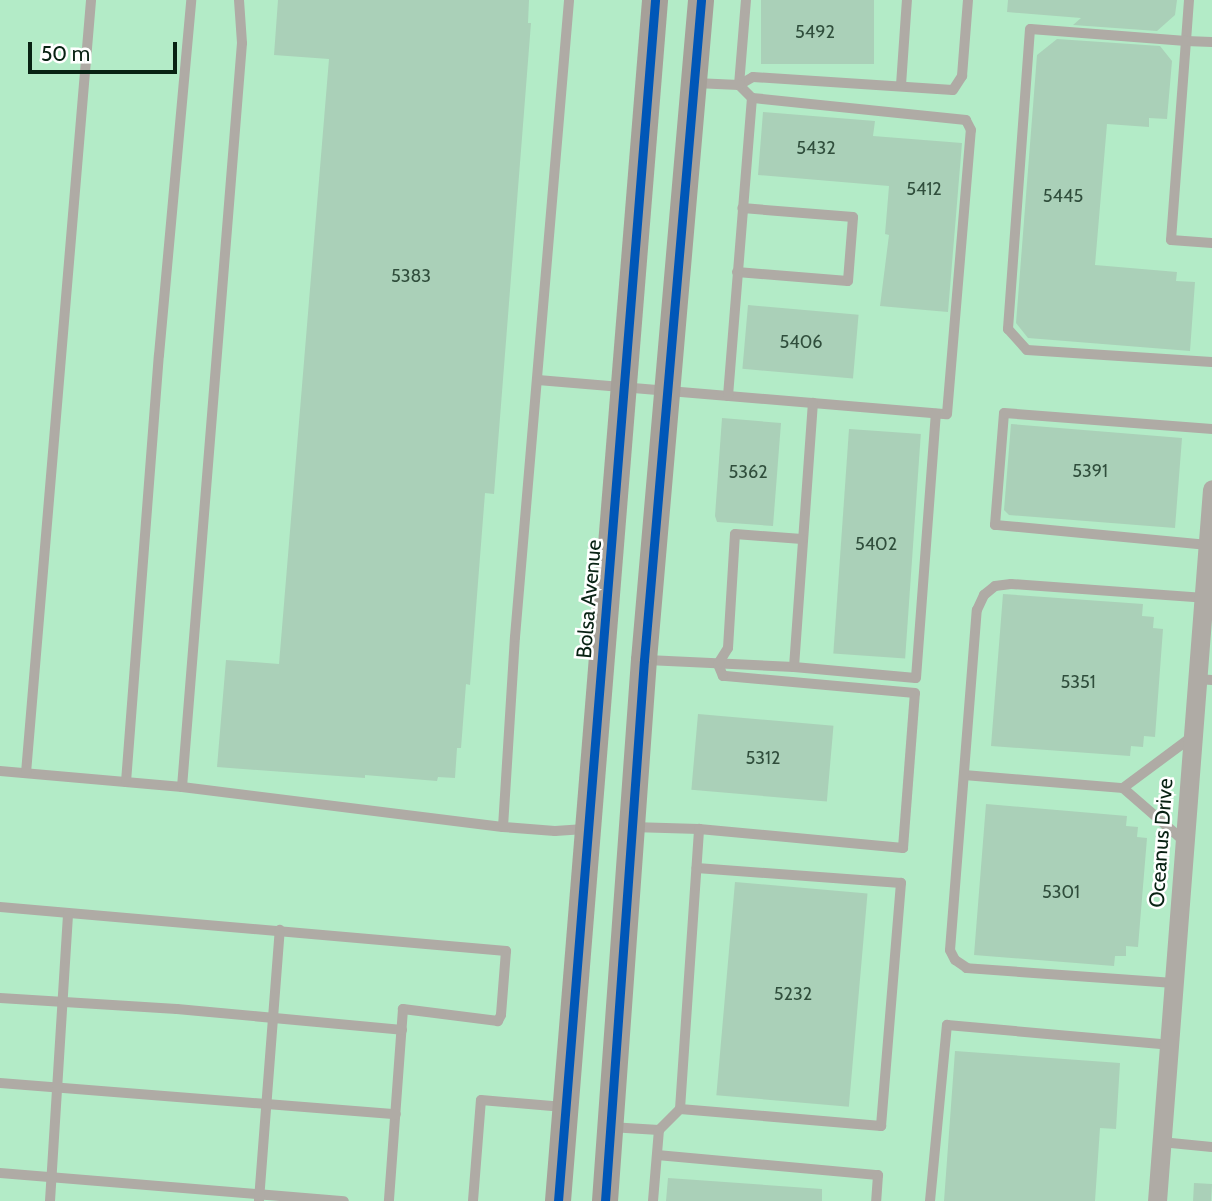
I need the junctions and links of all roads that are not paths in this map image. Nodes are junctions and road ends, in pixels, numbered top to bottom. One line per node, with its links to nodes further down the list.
1 (91, 0): 38 (lane)
2 (191, 0): 40 (lane)
3 (239, 0): 41 (lane)
4 (569, 0): 21 (lane)
5 (655, 0): 22 (main road, Bolsa Avenue)
6 (701, 0): 13 (main road)
7 (747, 0): 14 (lane)
8 (907, 0): 15 (lane)
9 (968, 0): 15 (lane)
10 (1189, 0): 11 (lane)
11 (1186, 41): 12 (lane); 18 (lane); 20 (lane)
12 (1212, 42)
13 (694, 83): 14 (lane); 23 (main road)
14 (739, 85): 15 (lane); 16 (lane)
15 (901, 85)
16 (752, 98): 17 (lane); 26 (lane)
17 (742, 208): 19 (lane); 19 (lane)
18 (1212, 243)
19 (737, 272): 24 (lane)
20 (1212, 362)
21 (538, 380): 22 (lane); 43 (lane)
22 (624, 388): 23 (lane); 45 (main road, Bolsa Avenue)
23 (666, 392): 24 (lane); 32 (main road)
24 (728, 396): 25 (lane)
25 (813, 403): 26 (lane); 29 (lane)
26 (936, 414): 34 (lane)
27 (1212, 429): 30 (lane)
28 (1212, 489): 30 (street, Oceanus Drive)
29 (802, 539): 33 (lane); 34 (lane)
30 (1208, 545): 31 (street, Oceanus Drive)
31 (1207, 591): 35 (street, Oceanus Drive); 39 (lane)
32 (644, 660): 33 (lane); 44 (main road)
33 (718, 664): 34 (lane); 46 (lane)
34 (794, 667)
35 (1205, 680): 36 (street, Oceanus Drive)
36 (1192, 736): 42 (lane); 47 (street, Oceanus Drive)
37 (0, 771): 38 (lane)
38 (26, 773): 40 (lane)
39 (964, 775): 42 (lane); 52 (lane)
40 (126, 782): 41 (lane)
41 (182, 787): 43 (lane)
42 (1123, 788): 47 (lane)
43 (503, 827): 45 (lane)
44 (631, 827): 45 (main road); 46 (lane); 64 (main road)
45 (589, 829): 61 (main road, Bolsa Avenue)
46 (699, 829): 48 (lane)
47 (1184, 841): 52 (street, Oceanus Drive)
48 (696, 868): 62 (lane); 62 (lane)
49 (0, 907): 50 (lane)
50 (68, 914): 51 (lane); 54 (lane)
51 (280, 930): 55 (lane); 56 (lane)
52 (1174, 983): 57 (street, Oceanus Drive)
53 (0, 998): 54 (lane)
54 (62, 1002): 55 (lane); 59 (lane)
55 (274, 1017): 56 (lane); 60 (lane)
56 (402, 1030): 63 (lane)
57 (1169, 1045): 66 (street, Oceanus Drive); 80 (lane)
58 (0, 1083): 59 (lane)
59 (58, 1088): 60 (lane); 70 (lane)
60 (268, 1106): 63 (lane); 71 (lane)
61 (566, 1107): 75 (lane); 76 (main road, Bolsa Avenue)
62 (680, 1110): 65 (lane)
63 (396, 1114): 74 (lane)
64 (610, 1127): 65 (lane); 77 (main road)
65 (659, 1130): 68 (lane)
66 (1161, 1142): 67 (lane); 81 (street, Oceanus Drive)
67 (1212, 1147)
68 (657, 1155): 78 (lane); 79 (lane)
69 (0, 1173): 70 (lane)
70 (52, 1177): 71 (lane); 72 (lane)
71 (259, 1198): 73 (lane)
72 (50, 1201)
73 (344, 1201)
74 (388, 1201)
75 (473, 1201)
76 (558, 1201)
77 (605, 1201)
78 (653, 1201)
79 (876, 1201)
80 (930, 1201)
81 (1157, 1201)

